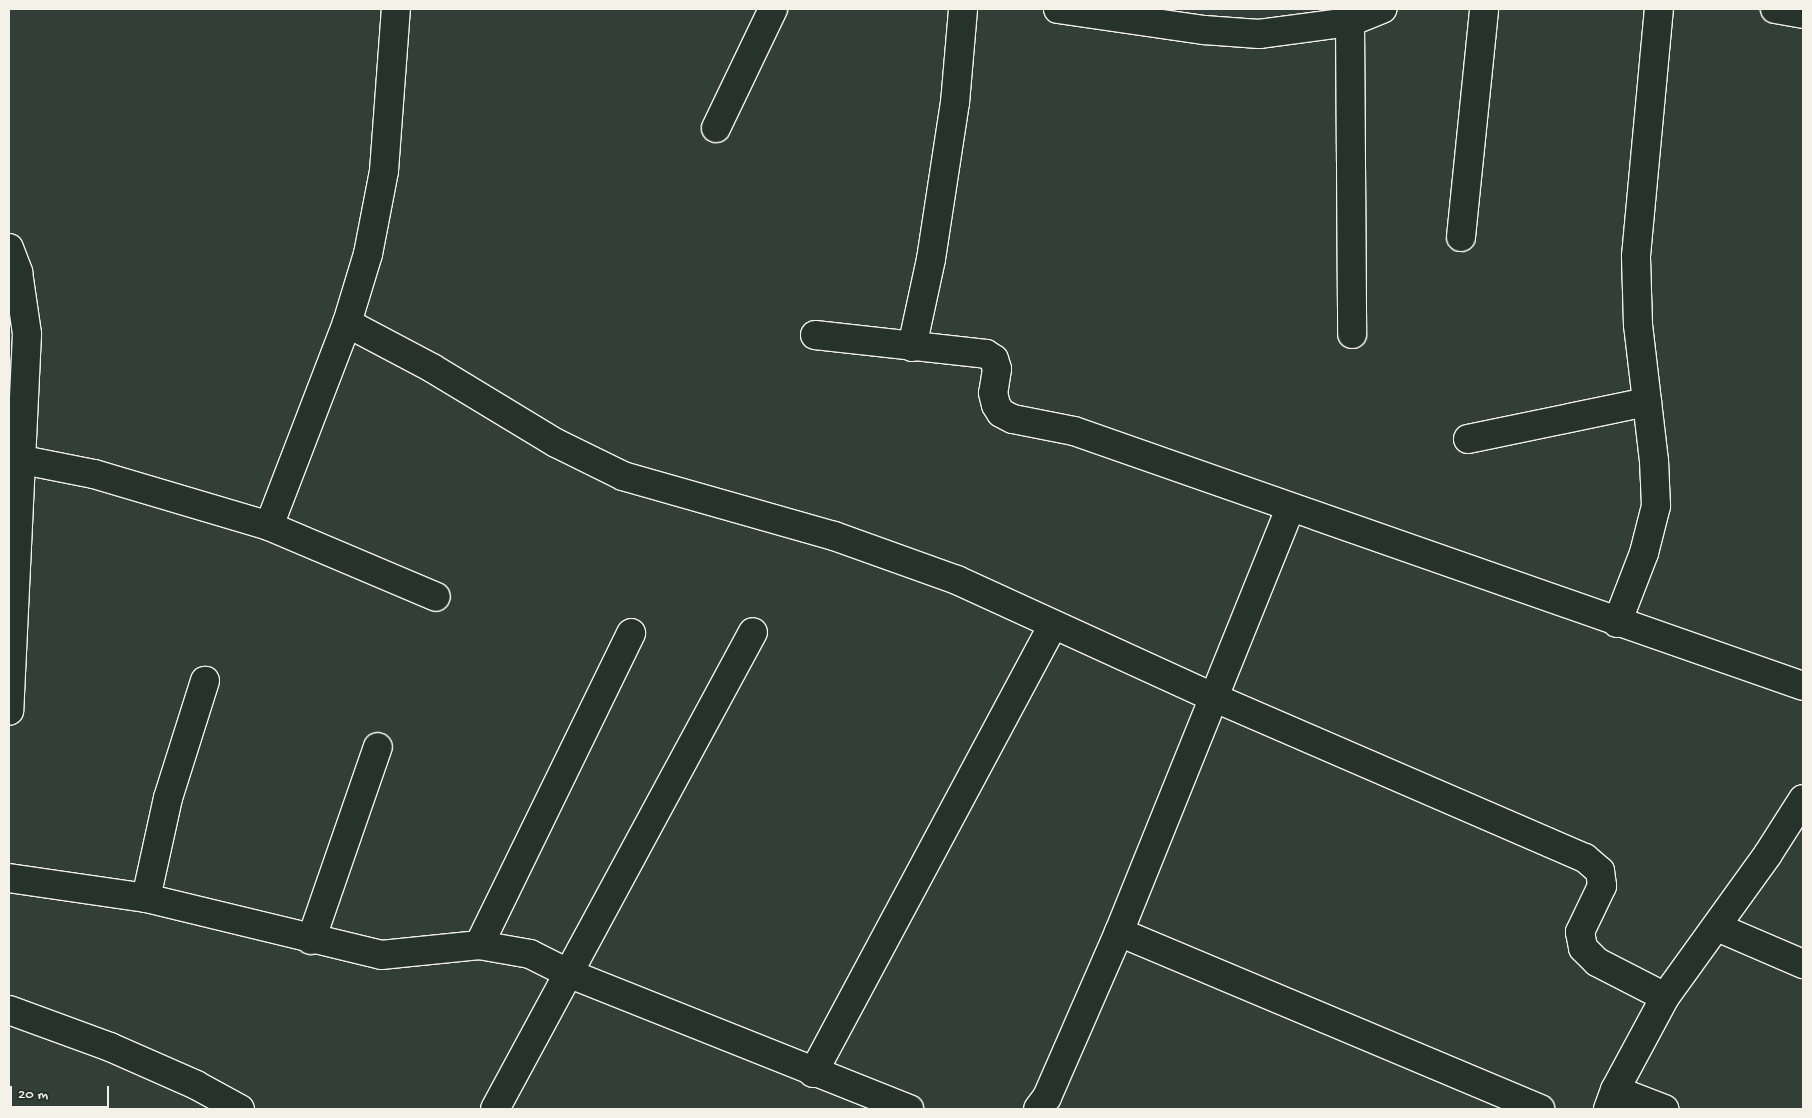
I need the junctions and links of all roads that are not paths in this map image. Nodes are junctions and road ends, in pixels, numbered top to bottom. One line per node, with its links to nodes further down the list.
1 (396, 9): 14 (street)
2 (773, 9): 11 (street)
3 (964, 9): 17 (street)
4 (1058, 9): 10 (street)
5 (1382, 9): 10 (street)
6 (1484, 9): 12 (street)
7 (1659, 9): 18 (street)
8 (1775, 9): 9 (street)
9 (1803, 14)
10 (1350, 22): 15 (street)
11 (716, 128)
12 (1461, 237)
13 (9, 248): 20 (street)
14 (347, 323): 22 (street); 25 (street)
15 (1352, 334)
16 (815, 335): 17 (street)
17 (912, 347): 21 (street)
18 (1647, 402): 19 (street); 24 (street)
19 (1468, 439)
20 (23, 460): 22 (street); 31 (street)
21 (1290, 508): 24 (street); 30 (street)
22 (268, 526): 23 (street)
23 (436, 597)
24 (1617, 623): 29 (street)
25 (1053, 626): 30 (street); 44 (street)
26 (631, 632): 39 (street)
27 (753, 632): 41 (street)
28 (206, 681): 35 (street)
29 (1803, 686)
30 (1215, 698): 37 (street); 42 (street)
31 (9, 710)
32 (378, 747): 38 (street)
33 (1803, 799): 36 (street)
34 (9, 878): 35 (street)
35 (146, 898): 38 (street)
36 (1717, 927): 40 (street); 42 (street)
37 (1119, 932): 49 (street); 50 (street)
38 (311, 940): 39 (street)
39 (479, 945): 41 (street)
40 (1803, 964)
41 (570, 974): 44 (street); 47 (street)
42 (1664, 997): 45 (street)
43 (9, 1010): 46 (street)
44 (813, 1073): 48 (street)
45 (1612, 1099): 51 (street)
46 (240, 1109)
47 (495, 1109)
48 (909, 1109)
49 (1038, 1109)
50 (1540, 1109)
51 (1664, 1109)

